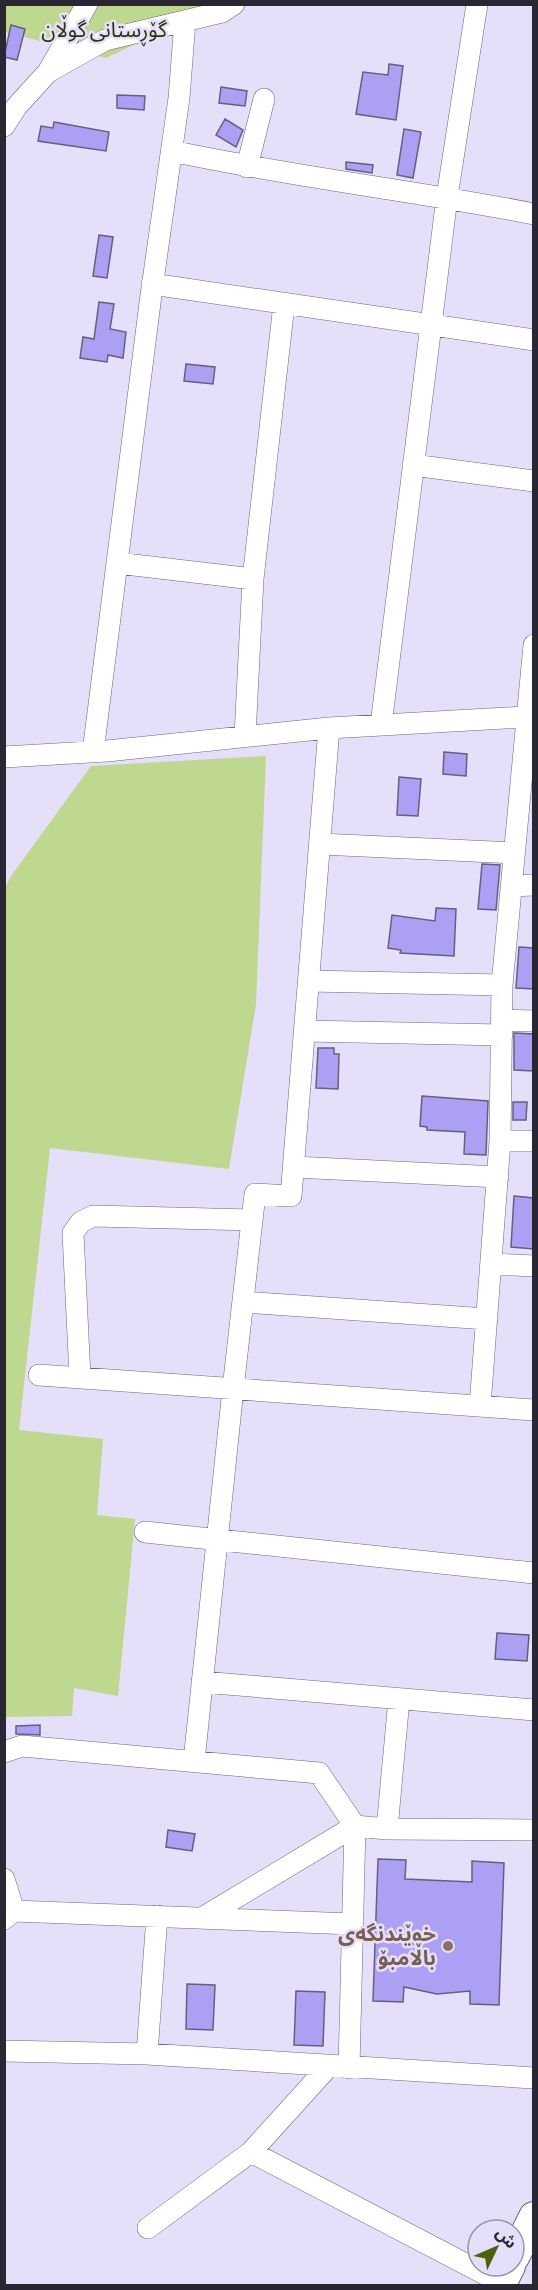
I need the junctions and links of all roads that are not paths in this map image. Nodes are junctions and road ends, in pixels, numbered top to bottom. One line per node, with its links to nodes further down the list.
1 (87, 4): 5 (street)
2 (234, 4): 4 (street)
3 (477, 4): 10 (street)
4 (185, 21): 5 (street); 8 (street)
5 (48, 72): 7 (street)
6 (264, 99): 9 (street)
7 (4, 126)
8 (172, 151): 9 (street); 12 (street)
9 (247, 167): 10 (street)
10 (447, 197): 11 (street); 14 (street)
11 (534, 214)
12 (152, 284): 13 (street); 18 (street)
13 (284, 304): 14 (street); 19 (street)
14 (431, 325): 15 (street); 16 (street)
15 (534, 340)
16 (413, 465): 17 (street); 22 (street)
17 (534, 481)
18 (117, 563): 19 (street); 25 (street)
19 (253, 579): 24 (street)
20 (534, 645): 21 (street)
21 (530, 718): 22 (street); 28 (street)
22 (381, 725): 23 (street)
23 (329, 728): 24 (street); 27 (street)
24 (245, 736): 25 (street)
25 (93, 752): 26 (street)
26 (4, 758)
27 (320, 844): 28 (street); 31 (street)
28 (514, 853): 30 (street)
29 (534, 885): 30 (street)
30 (511, 886): 32 (street)
31 (309, 981): 32 (street); 35 (street)
32 (502, 985): 34 (street)
33 (534, 1021): 34 (street)
34 (502, 1028): 35 (street); 36 (street)
35 (304, 1030): 38 (street)
36 (500, 1141): 37 (street); 39 (street)
37 (534, 1141)
38 (294, 1167): 39 (street); 40 (street)
39 (498, 1177): 41 (street)
40 (252, 1220): 43 (street); 46 (street)
41 (491, 1264): 42 (street); 44 (street)
42 (534, 1266)
43 (243, 1302): 44 (street); 47 (street)
44 (487, 1319): 48 (street)
45 (39, 1375): 46 (street)
46 (80, 1377): 47 (street)
47 (232, 1389): 48 (street); 51 (street)
48 (480, 1406): 49 (street)
49 (534, 1410)
50 (145, 1532): 51 (street)
51 (217, 1540): 52 (street); 53 (street)
52 (534, 1573)
53 (202, 1682): 54 (street); 57 (street)
54 (399, 1699): 55 (street); 59 (street)
55 (534, 1710)
56 (4, 1752): 57 (street)
57 (194, 1761): 58 (street)
58 (355, 1826): 59 (street); 64 (street); 65 (street)
59 (387, 1829): 60 (street)
60 (534, 1830)
61 (4, 1879): 62 (street)
62 (9, 1915): 63 (street)
63 (157, 1916): 64 (street); 67 (street)
64 (202, 1918): 65 (street)
65 (353, 1924): 68 (street)
66 (4, 2051): 67 (street)
67 (147, 2054): 68 (street)
68 (339, 2068): 69 (street); 70 (street)
69 (534, 2078)
70 (251, 2152): 72 (street); 74 (street)
71 (534, 2217): 73 (street)
72 (148, 2228)
73 (526, 2234)
74 (466, 2254)

